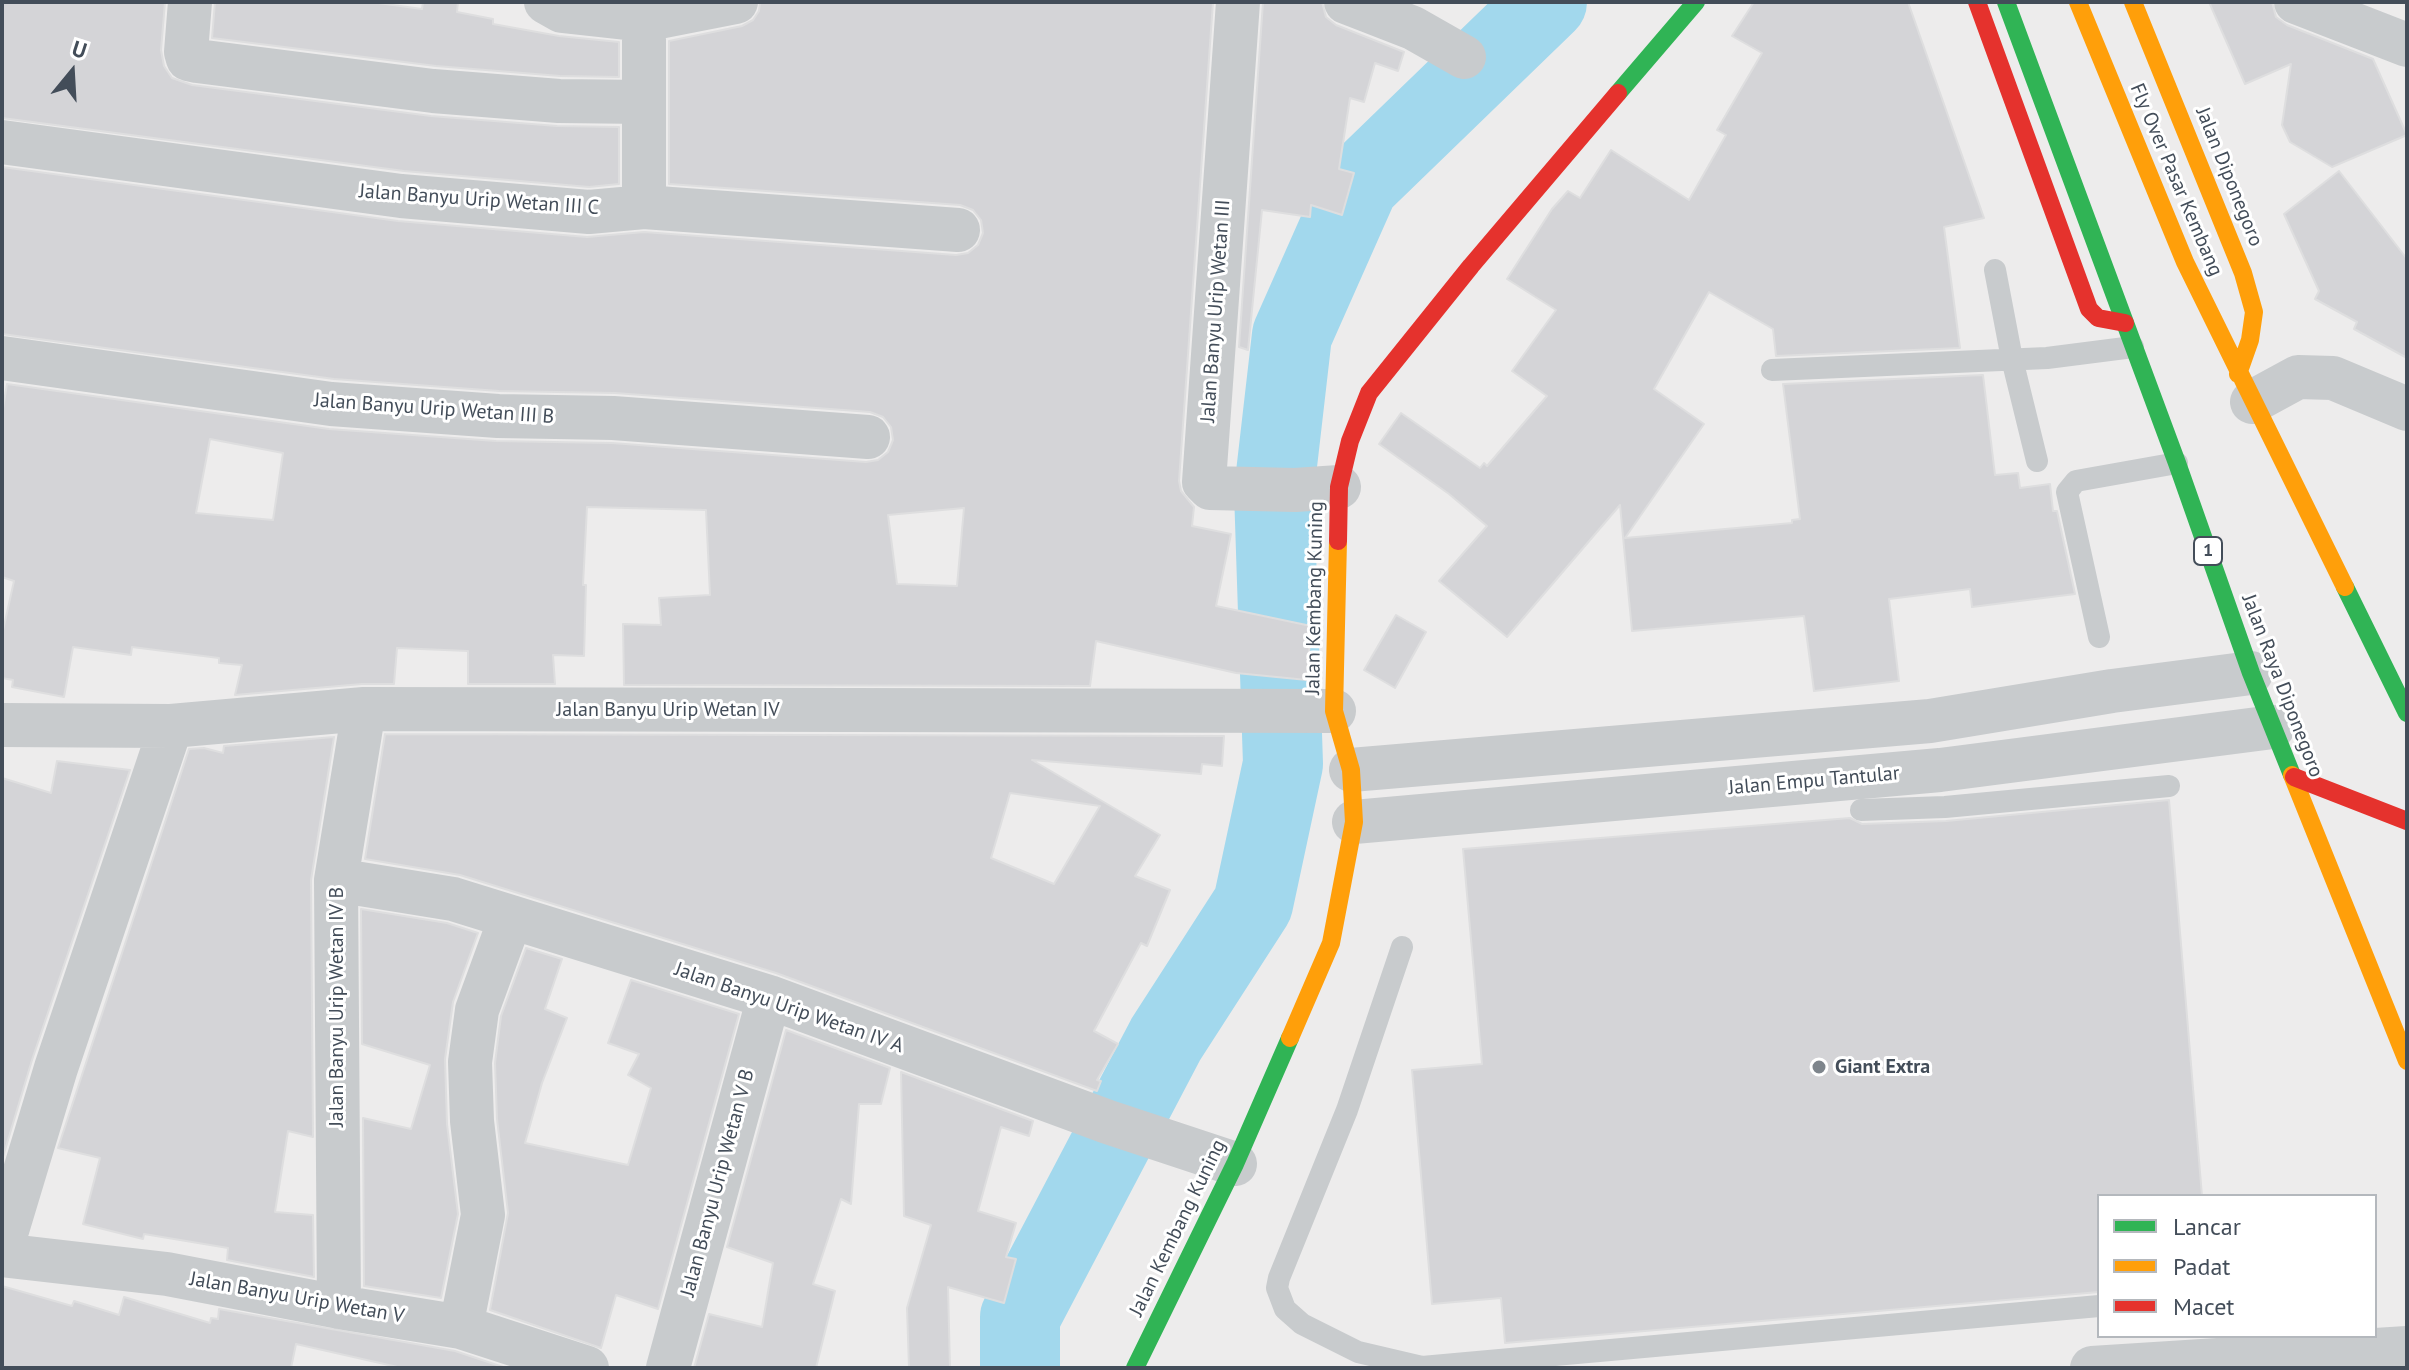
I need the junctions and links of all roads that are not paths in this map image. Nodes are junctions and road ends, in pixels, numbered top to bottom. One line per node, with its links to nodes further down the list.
1 (190, 2): 15 (street)
2 (546, 2): 12 (street)
3 (736, 2): 12 (street)
4 (1238, 2): 30 (street, Jalan Banyu Urip Wetan III)
5 (1346, 2): 14 (street)
6 (1696, 2): 30 (main road, Jalan Kembang Kuning)
7 (1977, 2): 20 (main road)
8 (2006, 2): 20 (main road, 1)
9 (2078, 2): 25 (main road, Fly Over Pasar Kembang)
10 (2133, 2): 25 (main road, Jalan Diponegoro)
11 (2296, 2): 13 (street)
12 (644, 20): 15 (street)
13 (2407, 45)
14 (1464, 57)
15 (644, 102): 17 (street)
16 (2, 142): 17 (street, Jalan Banyu Urip Wetan III C)
17 (644, 207): 18 (street, Jalan Banyu Urip Wetan III C)
18 (958, 230)
19 (1995, 270): 23 (lane)
20 (2125, 323): 21 (main road, Jalan Raya Diponegoro / 1)
21 (2133, 347): 23 (lane); 29 (main road, Jalan Raya Diponegoro / 1)
22 (2, 358): 27 (street, Jalan Banyu Urip Wetan III B)
23 (2012, 359): 24 (lane); 28 (lane)
24 (1772, 370)
25 (2245, 388): 26 (street); 35 (main road)
26 (2407, 409)
27 (868, 437)
28 (2037, 461)
29 (2177, 463): 31 (lane); 32 (main road, Jalan Raya Diponegoro / 1)
30 (1339, 487): 34 (main road, Jalan Kembang Kuning)
31 (2099, 637)
32 (2251, 673): 36 (street); 39 (main road, Jalan Raya Diponegoro / 1)
33 (364, 709): 34 (street, Jalan Banyu Urip Wetan IV); 38 (street, Jalan Banyu Urip Wetan IV); 47 (street, Jalan Banyu Urip Wetan IV B)
34 (1334, 711): 40 (main road, Jalan Kembang Kuning)
35 (2407, 713)
36 (1930, 721): 40 (street); 43 (lane)
37 (2, 725): 38 (street, Jalan Banyu Urip Wetan IV)
38 (171, 726): 53 (street)
39 (2273, 727): 41 (main road, Jalan Raya Diponegoro / 1); 43 (street, Jalan Empu Tantular)
40 (1351, 770): 46 (main road, Jalan Kembang Kuning)
41 (2294, 777): 45 (main road); 51 (main road, Jalan Raya Diponegoro / 1)
42 (2169, 786): 43 (lane)
43 (1943, 788): 44 (lane); 46 (street, Jalan Empu Tantular)
44 (1861, 810)
45 (2407, 821)
46 (1354, 822): 52 (main road, Jalan Kembang Kuning)
47 (336, 880): 48 (street, Jalan Banyu Urip Wetan IV A); 56 (street, Jalan Banyu Urip Wetan IV B)
48 (511, 917): 50 (street, Jalan Banyu Urip Wetan IV A); 57 (street)
49 (1402, 947): 55 (lane)
50 (769, 997): 52 (street, Jalan Banyu Urip Wetan IV A); 61 (street, Jalan Banyu Urip Wetan V B)
51 (2407, 1061)
52 (1235, 1164): 62 (main road, Jalan Kembang Kuning)
53 (2, 1247)
54 (2, 1255): 56 (street, Jalan Banyu Urip Wetan V)
55 (2097, 1306)
56 (339, 1307): 57 (street, Jalan Banyu Urip Wetan V)
57 (461, 1327): 60 (street, Jalan Banyu Urip Wetan V)
58 (2349, 1344): 59 (street); 63 (street)
59 (2407, 1348)
60 (587, 1368)
61 (668, 1368)
62 (1135, 1368)
63 (2092, 1368)

